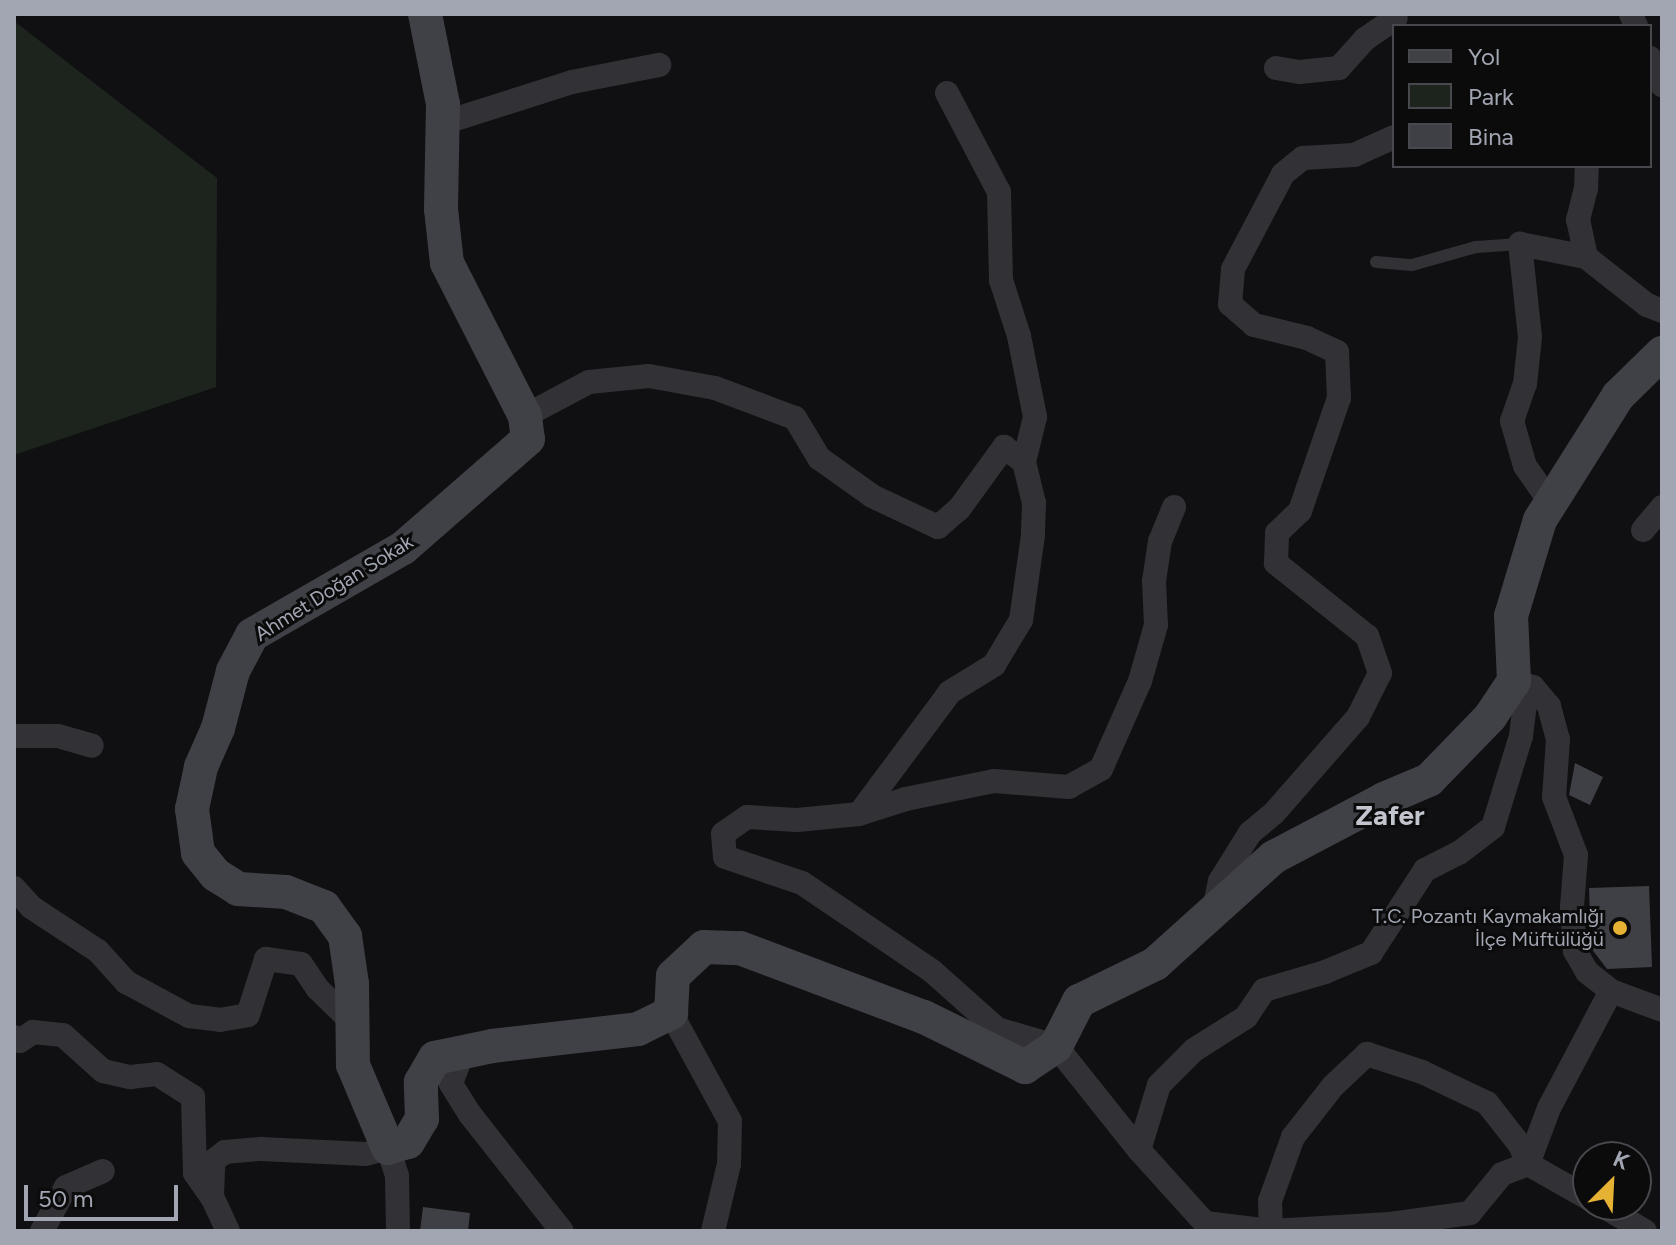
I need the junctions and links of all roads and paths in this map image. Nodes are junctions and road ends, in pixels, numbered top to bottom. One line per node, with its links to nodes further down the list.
1 (425, 14): 8 (street)
2 (1397, 19): 5 (street)
3 (1652, 62): 6 (street)
4 (659, 65): 8 (street)
5 (1276, 68)
6 (1662, 85)
7 (947, 93): 17 (street)
8 (443, 123): 16 (street)
9 (1392, 138): 27 (street)
10 (1587, 168): 12 (street)
11 (1520, 244): 12 (street); 13 (lane); 18 (street)
12 (1586, 257): 14 (street)
13 (1376, 262)
14 (1662, 311)
15 (1662, 353): 18 (street)
16 (525, 416): 17 (street); 31 (street, Ahmet Doğan Sokak)
17 (1024, 462): 25 (street)
18 (1551, 503): 22 (street)
19 (1174, 507): 25 (street)
20 (1662, 507): 21 (street)
21 (1643, 530)
22 (1514, 681): 27 (street); 28 (street); 36 (street)
23 (14, 736): 24 (street)
24 (92, 746)
25 (859, 814): 33 (street)
26 (14, 888): 31 (street)
27 (1213, 914): 33 (street)
28 (1611, 991): 29 (street); 37 (street)
29 (1662, 1010)
30 (671, 1013): 33 (street); 34 (street); 46 (street)
31 (352, 1022): 35 (street, Ahmet Doğan Sokak)
32 (14, 1037): 40 (street)
33 (1056, 1046): 36 (street)
34 (463, 1052): 35 (street); 45 (street)
35 (388, 1148): 40 (street); 44 (street)
36 (1139, 1150): 47 (street)
37 (1528, 1164): 39 (street); 41 (street); 47 (street)
38 (103, 1171): 42 (street)
39 (1572, 1189)
40 (212, 1197): 43 (street)
41 (1471, 1222): 47 (street)
42 (42, 1231)
43 (228, 1231)
44 (398, 1231)
45 (562, 1231)
46 (713, 1231)
47 (1271, 1231)

